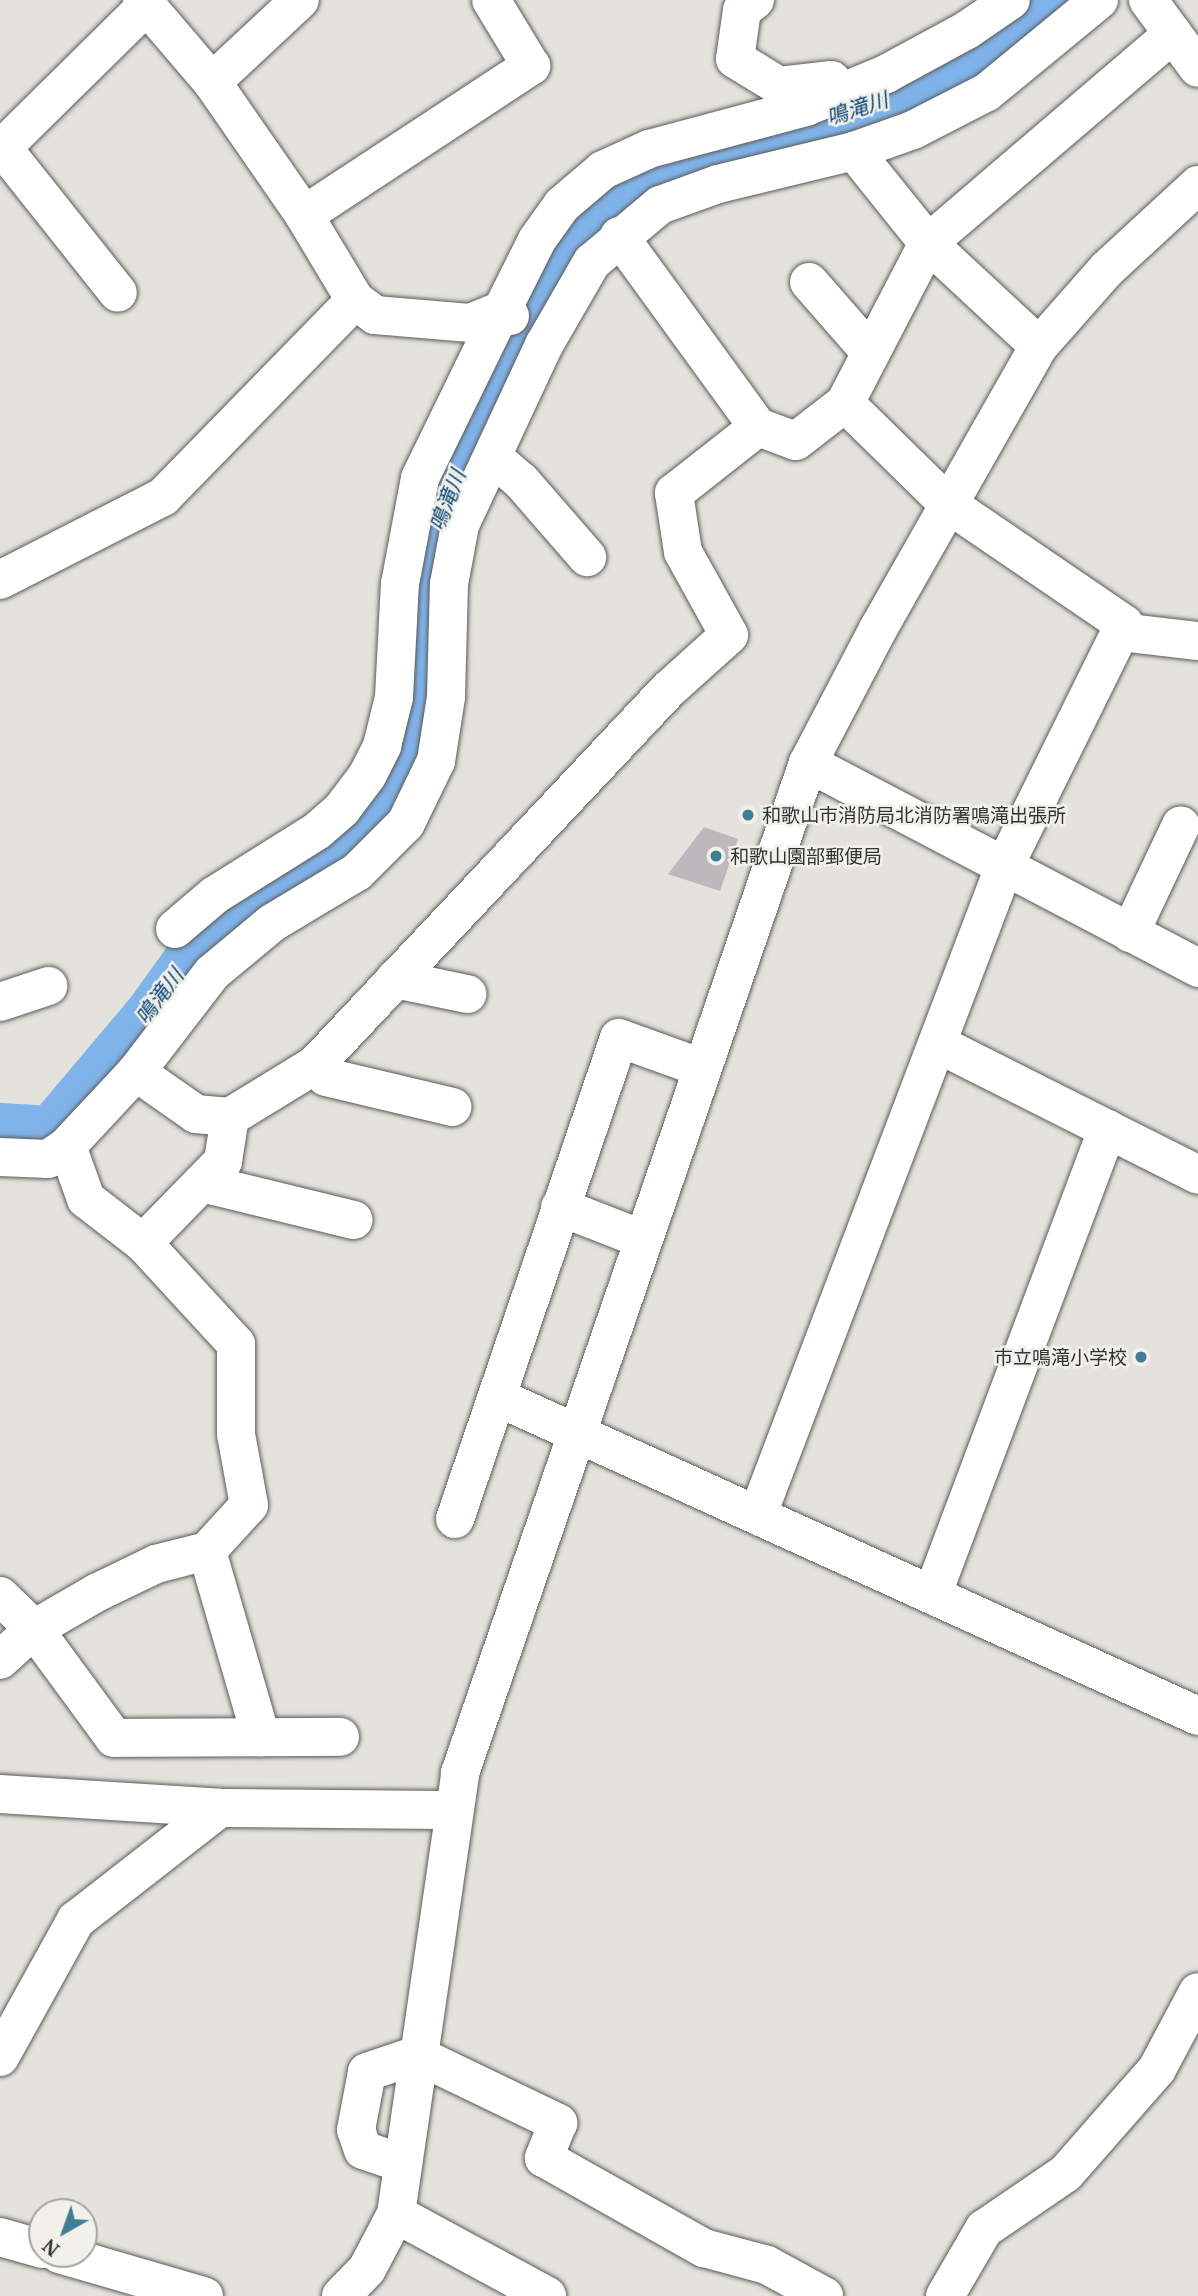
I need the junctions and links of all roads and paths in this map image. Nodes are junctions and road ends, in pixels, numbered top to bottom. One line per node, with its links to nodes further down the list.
1 (300, 0): 13 (street)
2 (491, 0): 17 (street)
3 (997, 0): 9 (street)
4 (1011, 0): 9 (street)
5 (1099, 0): 15 (street)
6 (1148, 0): 10 (street)
7 (145, 2): 13 (street); 14 (street)
8 (744, 3): 12 (street)
9 (967, 30): 12 (street)
10 (1173, 34): 11 (street); 19 (street)
11 (1198, 68)
12 (886, 74): 23 (street)
13 (212, 82): 17 (street)
14 (1, 148): 21 (street)
15 (853, 151): 18 (street); 19 (street)
16 (1198, 185): 24 (street)
17 (304, 215): 22 (street)
18 (619, 236): 23 (street); 27 (street)
19 (928, 243): 24 (street); 25 (street)
20 (809, 282): 25 (street)
21 (118, 293)
22 (355, 300): 23 (street); 31 (street)
23 (522, 327): 28 (street); 37 (street)
24 (1039, 346): 29 (street)
25 (871, 353): 26 (street)
26 (845, 403): 27 (street); 29 (street)
27 (758, 427): 40 (street)
28 (493, 457): 30 (street); 47 (street)
29 (948, 504): 32 (street); 34 (street)
30 (587, 557)
31 (0, 580)
32 (1121, 632): 33 (street); 36 (street)
33 (1198, 640)
34 (808, 763): 36 (street); 46 (street)
35 (1181, 825): 38 (street)
36 (1004, 867): 38 (street); 44 (street)
37 (175, 929)
38 (1130, 933): 39 (street)
39 (1198, 968)
40 (396, 979): 42 (street); 45 (street)
41 (48, 986): 43 (street)
42 (467, 994)
43 (0, 1002)
44 (939, 1044): 50 (street); 61 (street)
45 (315, 1065): 48 (street); 49 (street)
46 (702, 1068): 55 (street); 57 (street)
47 (136, 1072): 49 (street); 51 (street)
48 (453, 1107)
49 (230, 1117): 54 (street)
50 (1107, 1129): 53 (street); 64 (street)
51 (67, 1146): 52 (street); 58 (street)
52 (0, 1157)
53 (1198, 1175)
54 (202, 1182): 56 (street); 58 (street)
55 (560, 1207): 57 (street); 59 (street)
56 (354, 1220)
57 (642, 1239): 60 (street)
58 (143, 1243): 63 (street)
59 (496, 1397): 60 (street); 62 (street)
60 (576, 1431): 61 (street); 73 (street)
61 (758, 1514): 64 (street)
62 (455, 1520)
63 (207, 1550): 66 (street); 69 (street)
64 (933, 1593): 68 (street)
65 (0, 1596): 66 (street)
66 (34, 1629): 67 (street); 69 (street)
67 (0, 1660)
68 (1198, 1716)
69 (261, 1737): 70 (street)
70 (340, 1737)
71 (0, 1794): 72 (street)
72 (220, 1808): 73 (street); 76 (street)
73 (452, 1810): 75 (street)
74 (1198, 1992): 86 (street)
75 (417, 2054): 77 (street); 77 (street); 85 (street)
76 (0, 2057)
77 (401, 2163): 78 (street)
78 (396, 2214): 83 (street); 84 (street)
79 (0, 2237): 80 (street)
80 (28, 2245)
81 (98, 2265): 82 (street)
82 (205, 2296)
83 (341, 2296)
84 (547, 2296)
85 (824, 2296)
86 (945, 2296)

